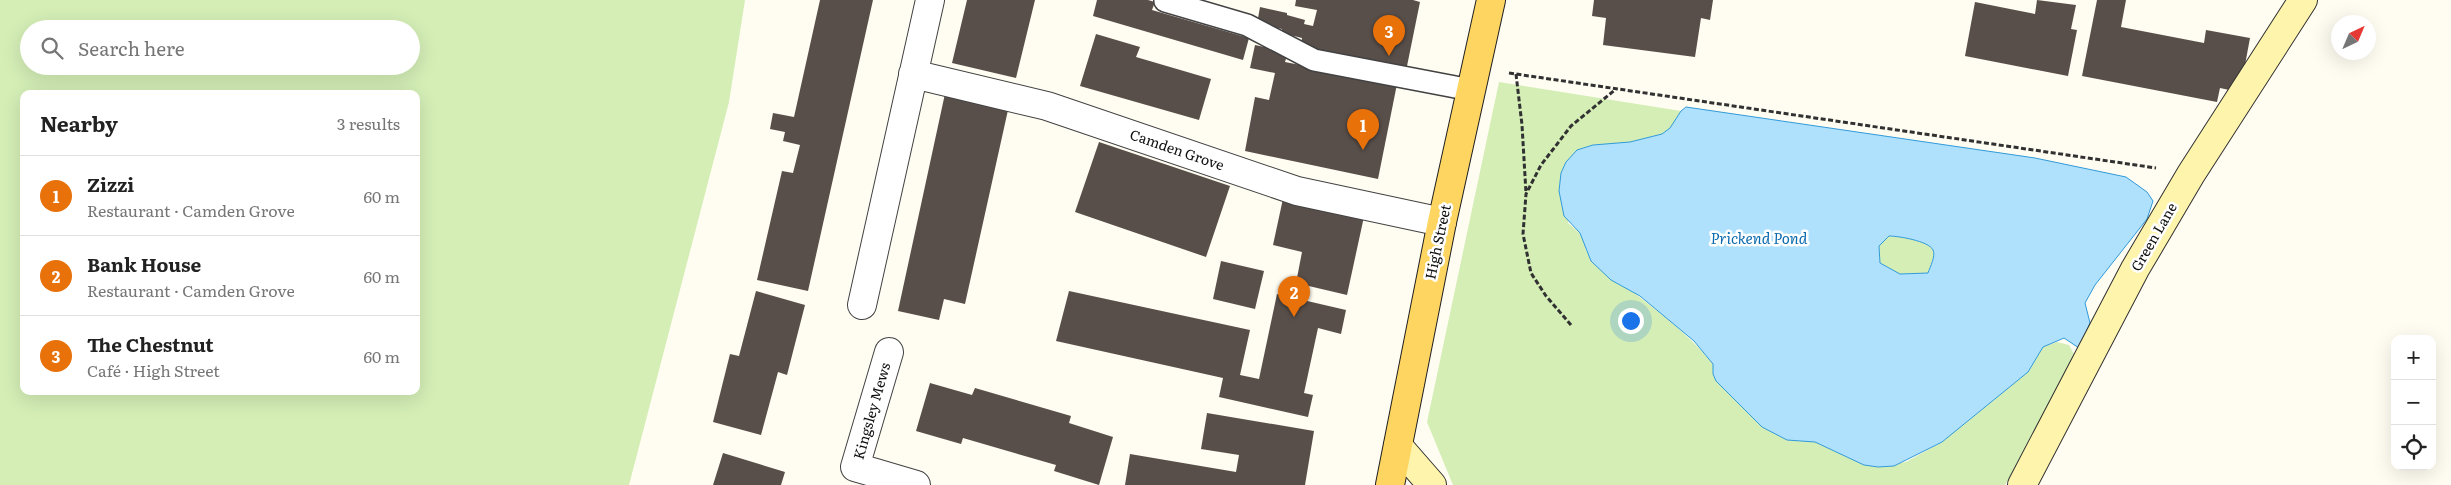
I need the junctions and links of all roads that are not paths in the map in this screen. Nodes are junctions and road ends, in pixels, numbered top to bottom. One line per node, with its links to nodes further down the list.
1 (930, 0): 5 (street)
2 (1491, 0): 6 (main road, High Street)
3 (2303, 0): 14 (main road, Green Lane)
4 (1165, 1): 6 (lane)
5 (913, 74): 7 (street, Camden Grove); 8 (street)
6 (1471, 90): 7 (main road, High Street)
7 (1442, 222): 10 (main road, High Street)
8 (862, 305)
9 (889, 352): 11 (street, Kingsley Mews)
10 (1398, 446): 12 (main road, High Street); 13 (main road)
11 (916, 485)
12 (1390, 485)
13 (1432, 485)
14 (2022, 485)

